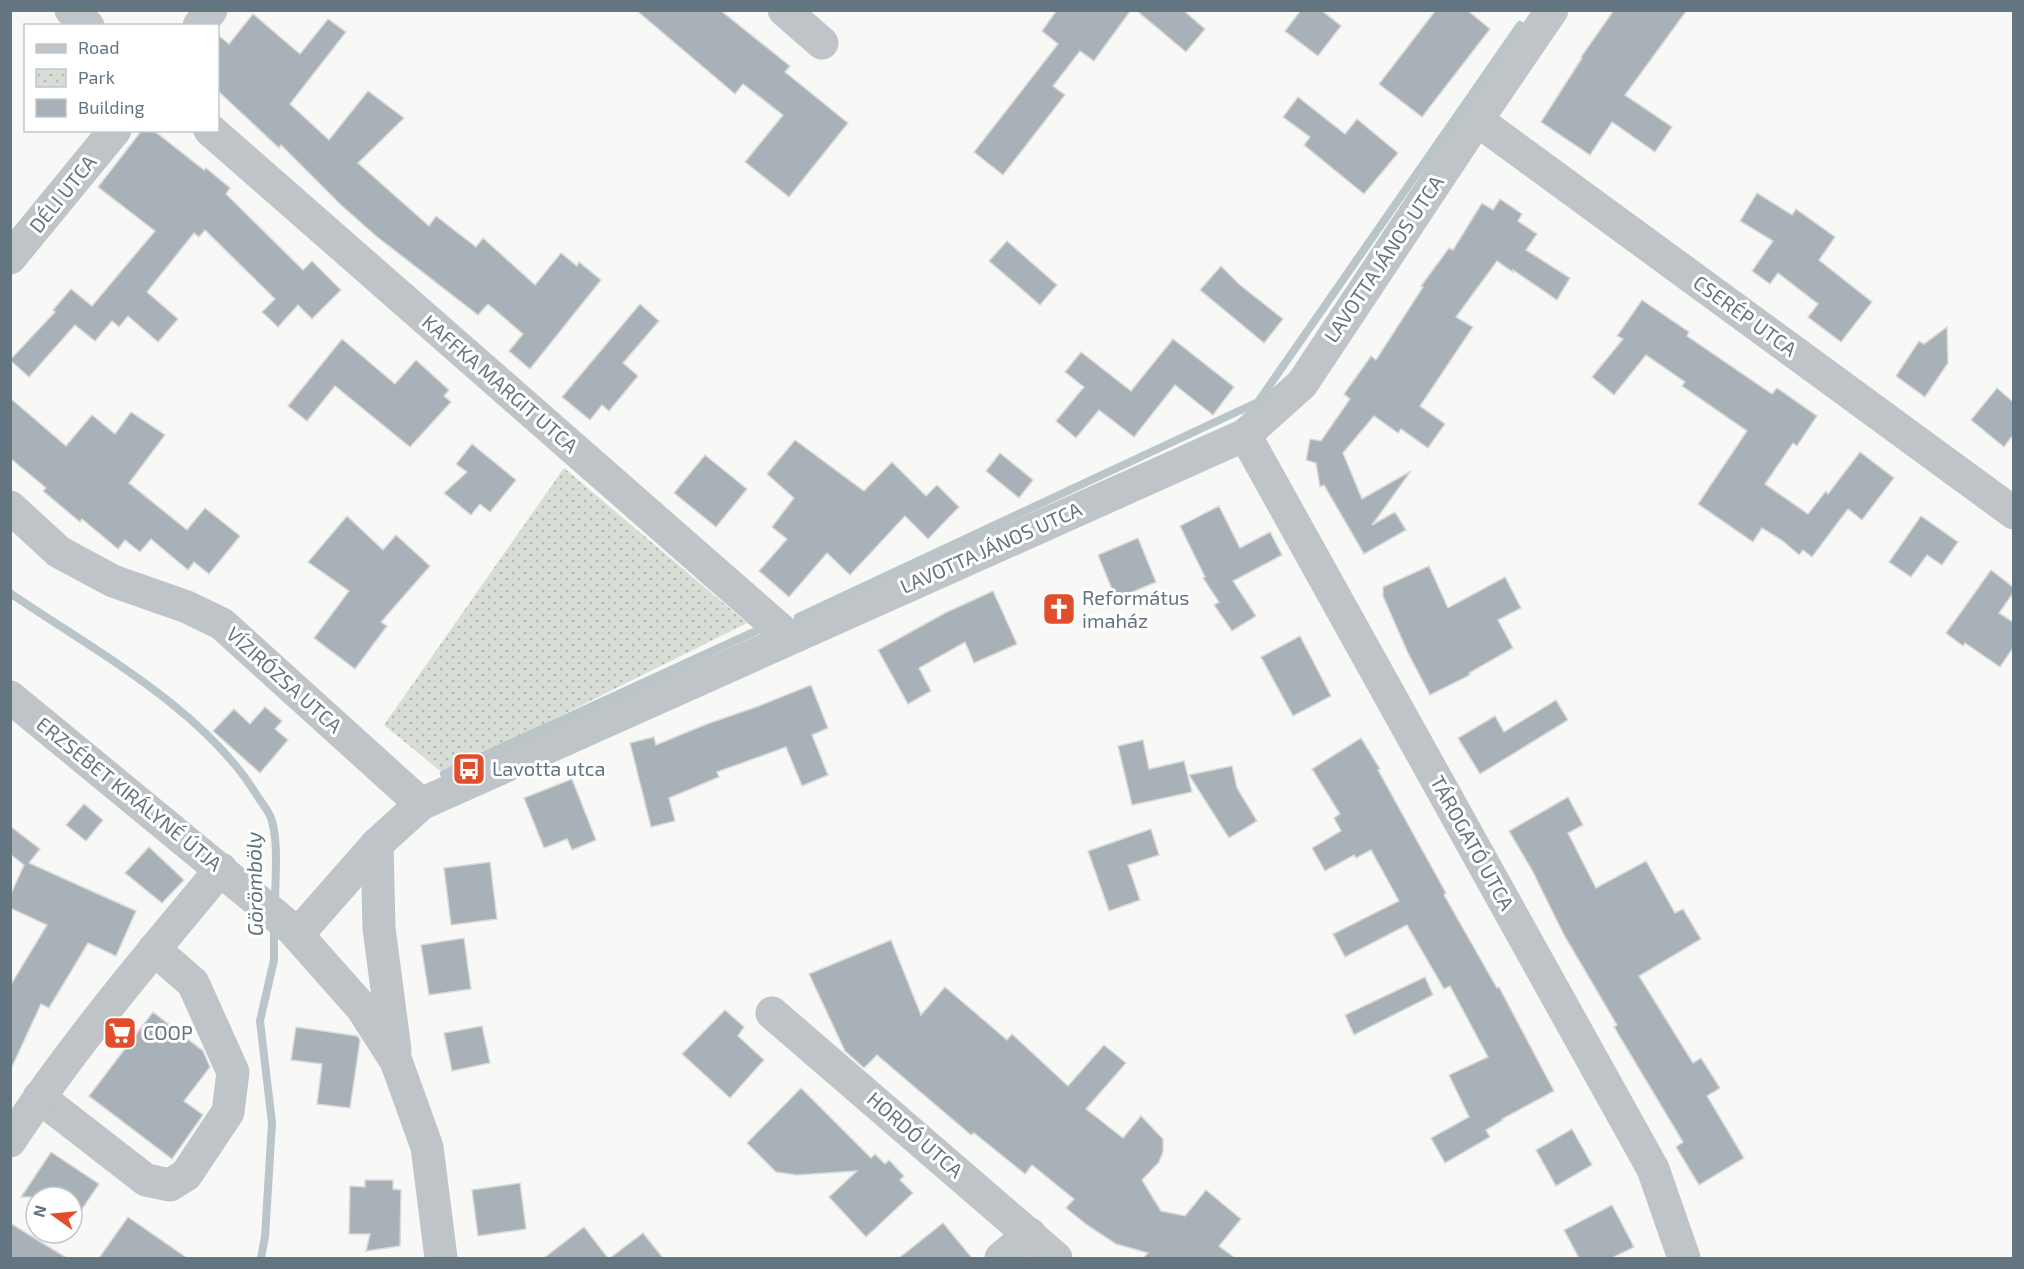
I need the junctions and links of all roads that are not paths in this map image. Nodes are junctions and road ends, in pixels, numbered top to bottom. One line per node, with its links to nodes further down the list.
1 (71, 10): 5 (street)
2 (211, 10): 6 (street)
3 (784, 10): 7 (street)
4 (1547, 12): 8 (street, LAVOTTA JÁNOS UTCA)
5 (86, 24)
6 (200, 24)
7 (822, 43)
8 (1477, 120): 12 (street, LAVOTTA JÁNOS UTCA); 14 (street, CSERÉP UTCA)
9 (113, 132): 11 (street, DÉLI UTCA)
10 (212, 132): 15 (street, KAFFKA MARGIT UTCA)
11 (10, 258)
12 (1245, 435): 15 (street, LAVOTTA JÁNOS UTCA); 30 (street, TÁROGATÓ UTCA)
13 (10, 507): 17 (street, VÍZIRÓZSA UTCA)
14 (2013, 513)
15 (790, 638): 17 (street, LAVOTTA JÁNOS UTCA)
16 (10, 697): 19 (street, ERZSÉBET KIRÁLYNÉ ÚTJA)
17 (421, 804): 18 (street, LAVOTTA JÁNOS UTCA)
18 (377, 844): 20 (street, LAVOTTA JÁNOS UTCA); 23 (street)
19 (221, 869): 20 (street, ERZSÉBET KIRÁLYNÉ ÚTJA); 21 (street)
20 (295, 932): 23 (street, ERZSÉBET KIRÁLYNÉ ÚTJA)
21 (154, 949): 24 (street); 24 (street)
22 (772, 1013): 26 (street, HORDÓ UTCA)
23 (396, 1061): 27 (street, ERZSÉBET KIRÁLYNÉ ÚTJA)
24 (39, 1097): 25 (street)
25 (10, 1141)
26 (1030, 1234): 28 (street); 29 (street, HORDÓ UTCA)
27 (441, 1258)
28 (1001, 1258)
29 (1056, 1258)
30 (1684, 1258)

